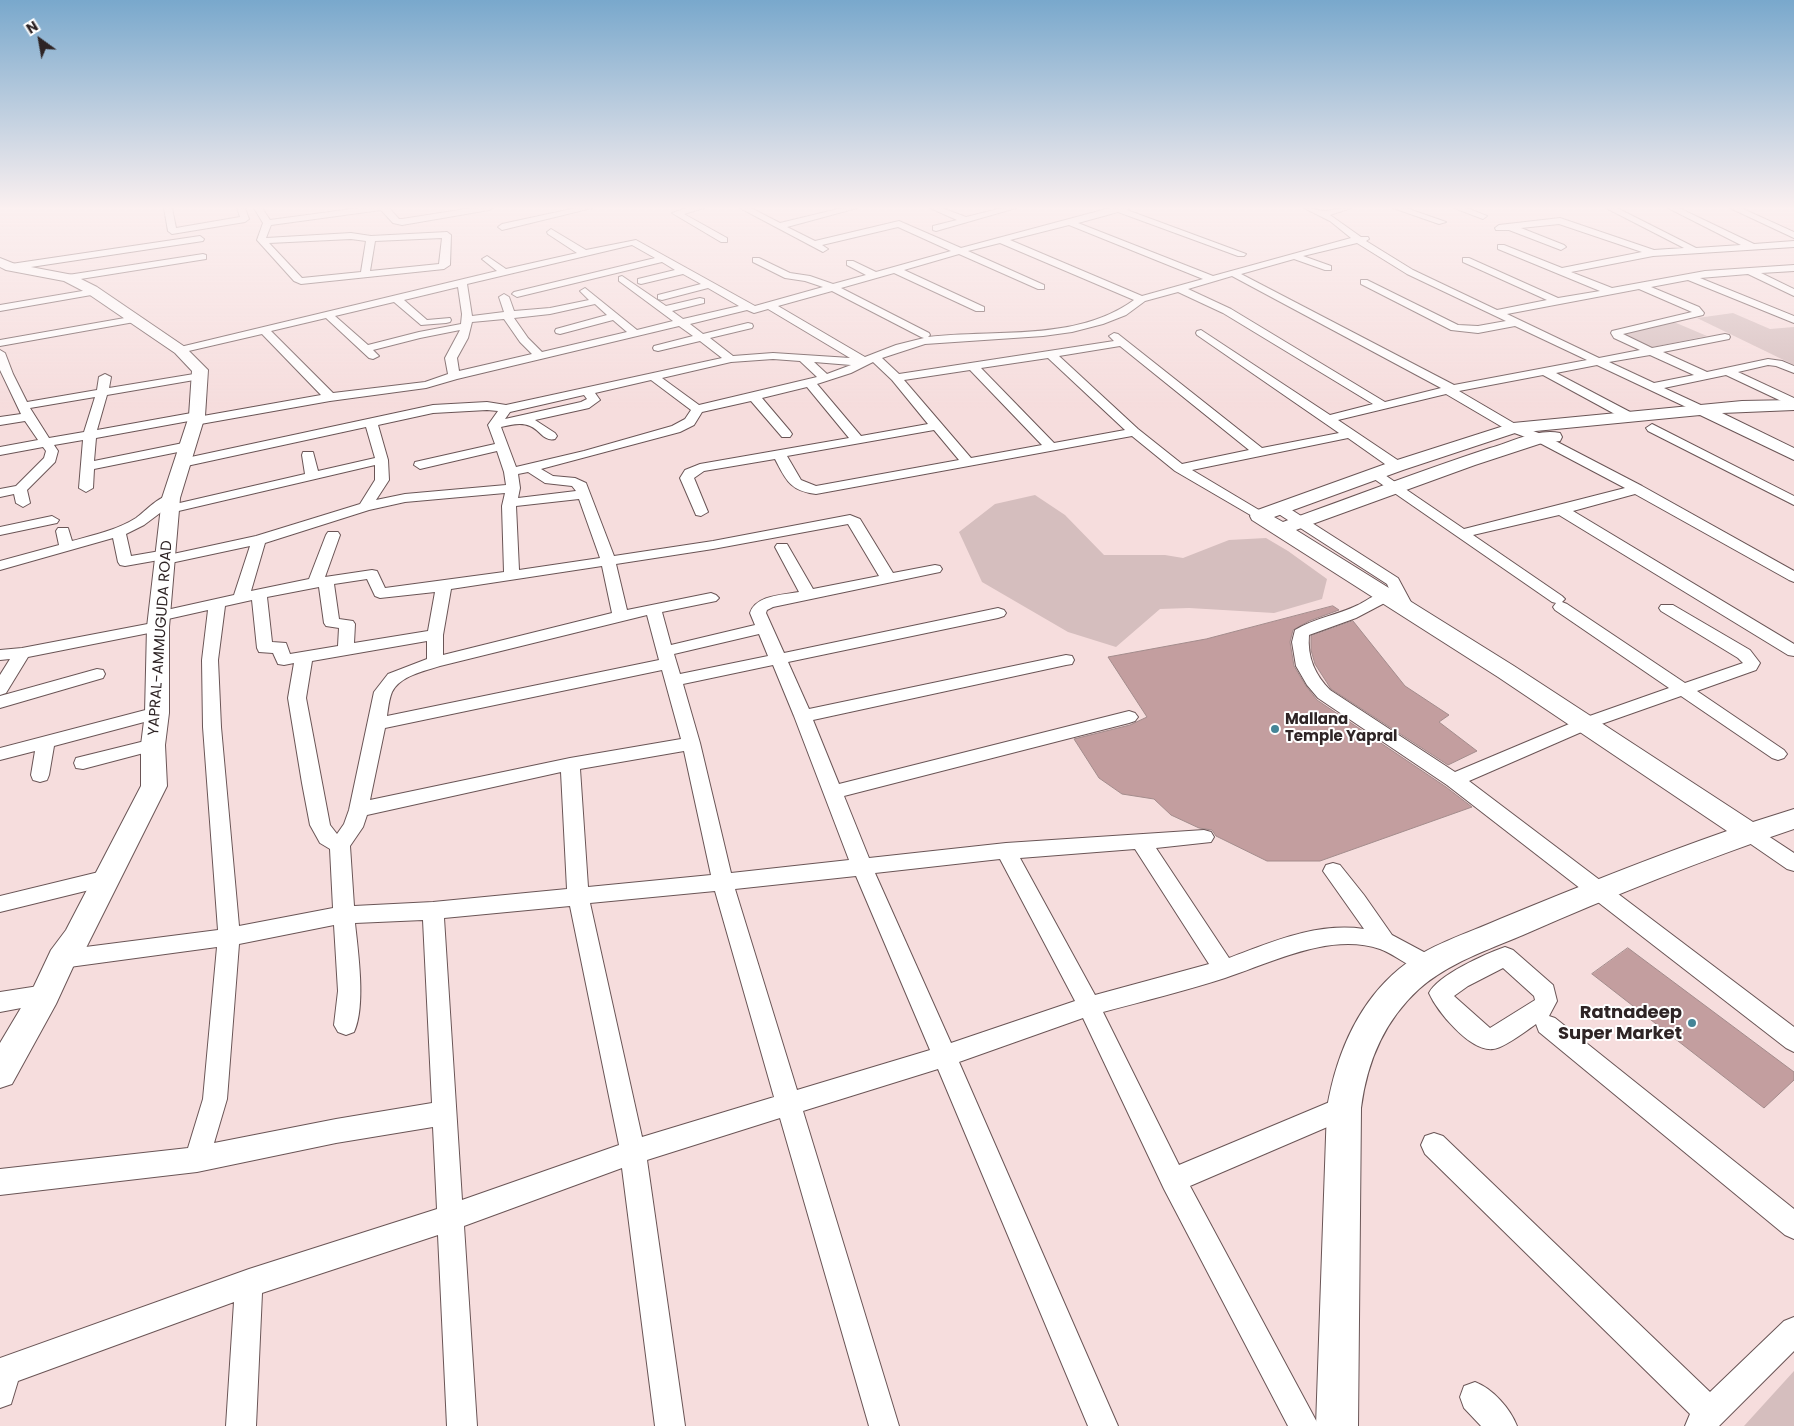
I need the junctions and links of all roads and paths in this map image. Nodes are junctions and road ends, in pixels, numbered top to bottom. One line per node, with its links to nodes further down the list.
1 (52, 275): 24 (street)
2 (90, 275): 24 (street)
3 (292, 275): 4 (street)
4 (365, 275): 27 (street)
5 (428, 275): 27 (street)
6 (493, 275): 29 (street)
7 (597, 275): 31 (street)
8 (665, 275): 28 (street)
9 (690, 275): 32 (street)
10 (785, 275): 34 (street)
11 (874, 275): 34 (street)
12 (904, 275): 54 (street)
13 (1013, 275): 35 (street)
14 (1083, 275): 45 (street)
15 (1201, 275): 26 (street)
16 (1228, 275): 26 (street)
17 (1236, 275): 102 (street)
18 (1416, 275): 55 (street)
19 (1498, 275): 48 (street)
20 (1571, 275): 38 (street)
21 (1709, 275): 23 (street)
22 (1757, 275): 41 (street)
23 (1688, 277): 33 (street); 60 (street)
24 (68, 278): 39 (street)
25 (622, 279): 53 (street)
26 (1212, 279): 36 (street)
27 (416, 281): 29 (street); 44 (street)
28 (641, 281)
29 (462, 282): 61 (street)
30 (1364, 282): 64 (street)
31 (562, 283): 40 (street); 50 (street)
32 (708, 285): 43 (street); 51 (street)
33 (1639, 286): 38 (street); 77 (street)
34 (832, 287): 49 (street); 69 (street)
35 (1041, 287)
36 (1179, 288): 45 (street); 109 (street)
37 (585, 291): 46 (street)
38 (1611, 291): 48 (street)
39 (94, 292): 52 (street); 59 (street)
40 (573, 292)
41 (1794, 294)
42 (504, 297): 57 (street)
43 (662, 297)
44 (396, 298): 56 (street); 61 (street)
45 (1141, 299): 63 (street)
46 (597, 301): 57 (street); 58 (street)
47 (700, 301): 53 (street)
48 (1556, 301): 55 (street)
49 (770, 306): 51 (street); 84 (street)
50 (542, 307)
51 (747, 307): 62 (street)
52 (0, 308)
53 (663, 310): 62 (street)
54 (980, 310)
55 (1499, 312): 64 (street)
56 (328, 314): 61 (street); 66 (street)
57 (508, 315): 61 (street); 81 (street)
58 (616, 316): 67 (street); 74 (street)
59 (136, 320): 73 (street); 76 (street)
60 (1794, 320)
61 (468, 321): 93 (street)
62 (679, 322): 67 (street); 70 (street)
63 (1098, 323): 72 (street); 84 (street)
64 (1523, 324): 85 (street)
65 (748, 326): 70 (street)
66 (263, 329): 76 (street); 107 (street)
67 (635, 333): 74 (street)
68 (1201, 333): 116 (street)
69 (925, 335)
70 (700, 337): 75 (street); 83 (street)
71 (1725, 337): 77 (street)
72 (1122, 343): 79 (street); 137 (street)
73 (0, 344)
74 (574, 348): 81 (street)
75 (658, 348)
76 (180, 350): 92 (street)
77 (1651, 352): 85 (street); 94 (street)
78 (0, 353): 91 (street)
79 (1051, 355): 86 (street); 126 (street)
80 (500, 357): 89 (street)
81 (541, 357): 89 (street)
82 (803, 358): 83 (street); 84 (street); 97 (street)
83 (731, 359): 96 (street)
84 (869, 360): 97 (street); 98 (street)
85 (1599, 360): 90 (street); 100 (street)
86 (974, 366): 98 (street); 135 (street)
87 (1794, 370): 88 (street)
88 (1727, 371): 94 (street); 113 (street)
89 (480, 372): 93 (street)
90 (1546, 372): 102 (street); 115 (street)
91 (3, 374): 101 (street)
92 (200, 376): 105 (street); 117 (street, YAPRAL-AMMUGUDA ROAD)
93 (454, 376): 108 (street)
94 (1704, 376): 100 (street)
95 (104, 377): 105 (street)
96 (654, 377): 103 (street); 111 (street)
97 (825, 378): 99 (street)
98 (896, 378): 123 (street)
99 (810, 383): 106 (street); 132 (street)
100 (1654, 387): 112 (street)
101 (16, 390): 104 (street); 114 (street)
102 (1450, 390): 109 (street); 124 (street)
103 (588, 392): 110 (street); 118 (street)
104 (0, 393)
105 (102, 393): 114 (street); 127 (street)
106 (753, 396): 111 (street); 128 (street)
107 (330, 397): 108 (street); 117 (street)
108 (429, 397): 110 (street); 121 (street)
109 (1384, 406): 116 (street)
110 (506, 409): 122 (street)
111 (697, 409): 147 (street)
112 (1701, 410): 113 (street); 115 (street); 119 (street)
113 (1794, 410): 119 (street)
114 (26, 412): 120 (street); 133 (street)
115 (1628, 416): 124 (street)
116 (1328, 418): 129 (street)
117 (196, 419): 127 (street); 139 (street, YAPRAL-AMMUGUDA ROAD)
118 (519, 419): 122 (street); 130 (street)
119 (1724, 421): 125 (street); 141 (street)
120 (0, 422)
121 (371, 423): 139 (street); 142 (street)
122 (494, 425): 134 (street)
123 (937, 426): 132 (street); 143 (street)
124 (1513, 428): 131 (street); 146 (street)
125 (1652, 428): 131 (street); 161 (street)
126 (1134, 432): 135 (street); 148 (street)
127 (90, 434): 133 (street); 145 (street)
128 (786, 434)
129 (1351, 434): 137 (street); 146 (street)
130 (551, 436)
131 (1540, 438): 156 (street); 157 (street)
132 (858, 440): 138 (street)
133 (46, 442): 136 (street); 155 (street)
134 (502, 446): 144 (street); 149 (street)
135 (1051, 447): 143 (street)
136 (0, 450)
137 (1259, 452): 148 (street)
138 (779, 454): 143 (street); 167 (street)
139 (185, 455): 145 (street); 163 (street, YAPRAL-AMMUGUDA ROAD)
140 (308, 455): 151 (street)
141 (1794, 455)
142 (382, 460): 151 (street); 152 (street)
143 (968, 463)
144 (420, 465)
145 (87, 466): 153 (street)
146 (1397, 466): 150 (street)
147 (531, 468): 149 (street); 159 (street)
148 (1180, 468): 168 (street)
149 (511, 472): 154 (street)
150 (1374, 474): 156 (street); 168 (street)
151 (312, 476): 163 (street)
152 (382, 480): 160 (street); 165 (street)
153 (86, 488)
154 (513, 488): 160 (street); 164 (street)
155 (20, 489): 158 (street); 162 (street)
156 (1394, 489): 168 (street); 173 (street)
157 (1637, 489): 166 (street); 182 (street)
158 (0, 493)
159 (584, 494): 164 (street); 179 (street)
160 (405, 498): 165 (street)
161 (1794, 501)
162 (23, 503)
163 (170, 503): 172 (street); 178 (street, YAPRAL-AMMUGUDA ROAD)
164 (510, 503): 183 (street)
165 (365, 507): 175 (street)
166 (1561, 510): 173 (street); 201 (street)
167 (701, 512)
168 (1280, 519): 191 (street)
169 (52, 520): 171 (street)
170 (64, 530): 177 (street)
171 (0, 532)
172 (119, 532): 177 (street); 178 (street)
173 (1461, 534): 211 (street)
174 (333, 535): 185 (street)
175 (260, 540): 178 (street); 189 (street)
176 (782, 547): 188 (street)
177 (67, 548): 180 (street)
178 (166, 557): 197 (street, YAPRAL-AMMUGUDA ROAD)
179 (608, 560): 183 (street); 184 (street); 196 (street)
180 (0, 566)
181 (935, 569): 184 (street)
182 (1791, 574)
183 (512, 576): 186 (street)
184 (888, 578): 188 (street)
185 (321, 582): 186 (street); 187 (street); 200 (street)
186 (444, 586): 199 (street)
187 (259, 594): 189 (street); 204 (street)
188 (808, 595): 198 (street)
189 (241, 597): 192 (street)
190 (711, 598): 194 (street)
191 (1396, 600): 216 (street); 226 (street)
192 (217, 604): 197 (street); 245 (street)
193 (1667, 608): 211 (street)
194 (654, 610): 196 (street); 208 (street)
195 (998, 613): 205 (street)
196 (620, 616): 207 (street)
197 (159, 622): 202 (street); 213 (street, YAPRAL-AMMUGUDA ROAD)
198 (765, 628): 205 (street); 208 (street)
199 (435, 635): 200 (street); 207 (street)
200 (346, 650): 204 (street)
201 (1794, 651)
202 (22, 653): 203 (street); 210 (street)
203 (0, 654)
204 (304, 656): 233 (street)
205 (778, 659): 208 (street); 214 (street)
206 (1066, 660): 214 (street)
207 (435, 662): 217 (street)
208 (668, 665): 217 (street); 219 (street)
209 (98, 674): 212 (street)
210 (0, 689)
211 (1683, 690): 216 (street); 222 (street)
212 (0, 702)
213 (157, 713): 218 (street); 220 (street, YAPRAL-AMMUGUDA ROAD)
214 (803, 716): 227 (street)
215 (1129, 717): 227 (street)
216 (1587, 723): 226 (street); 230 (street)
217 (376, 724): 228 (street)
218 (44, 743): 221 (street); 225 (street)
219 (690, 743): 224 (street); 239 (street)
220 (153, 745): 223 (street); 238 (street, YAPRAL-AMMUGUDA ROAD)
221 (0, 754)
222 (1778, 754)
223 (83, 763)
224 (570, 764): 228 (street); 241 (street)
225 (40, 775)
226 (1454, 780): 240 (street)
227 (833, 792): 236 (street)
228 (359, 810): 233 (street)
229 (1794, 819): 230 (street)
230 (1749, 833): 235 (street); 240 (street)
231 (1204, 837): 232 (street)
232 (1141, 842): 234 (street); 250 (street)
233 (340, 845): 244 (street)
234 (1006, 851): 236 (street); 253 (street)
235 (1794, 863)
236 (862, 867): 239 (street); 257 (street)
237 (1332, 871): 246 (street)
238 (108, 878): 242 (street); 248 (street, YAPRAL-AMMUGUDA ROAD)
239 (723, 882): 241 (street); 259 (street)
240 (1599, 890): 247 (street); 256 (street)
241 (578, 895): 243 (street); 263 (street)
242 (0, 904)
243 (433, 911): 244 (street); 261 (street)
244 (343, 915): 245 (street); 254 (street)
245 (229, 937): 248 (street); 264 (street)
246 (1384, 941): 249 (street); 250 (street)
247 (1496, 947): 249 (street); 249 (street)
248 (62, 959): 251 (street, YAPRAL-AMMUGUDA ROAD)
249 (1442, 967): 260 (street)
250 (1224, 969): 253 (street)
251 (46, 995): 252 (street); 258 (street, YAPRAL-AMMUGUDA ROAD)
252 (0, 1002)
253 (1089, 1006): 257 (street); 265 (street)
254 (346, 1024)
255 (1547, 1025): 268 (street)
256 (1794, 1041)
257 (946, 1056): 259 (street); 278 (street)
258 (0, 1073)
259 (788, 1106): 263 (street); 277 (street)
260 (1344, 1108): 265 (street); 280 (street)
261 (445, 1113): 264 (street); 267 (street)
262 (1434, 1145): 273 (street)
263 (633, 1152): 267 (street); 276 (street)
264 (197, 1159): 266 (street)
265 (1173, 1180): 279 (street)
266 (0, 1182)
267 (452, 1217): 269 (street); 275 (street)
268 (1794, 1226)
269 (249, 1283): 271 (street); 274 (street)
270 (1794, 1330): 273 (street)
271 (2, 1379)
272 (1475, 1397): 281 (street)
273 (1705, 1420)
274 (241, 1426)
275 (462, 1426)
276 (670, 1426)
277 (884, 1426)
278 (1103, 1426)
279 (1304, 1426)
280 (1336, 1426)
281 (1502, 1426)

